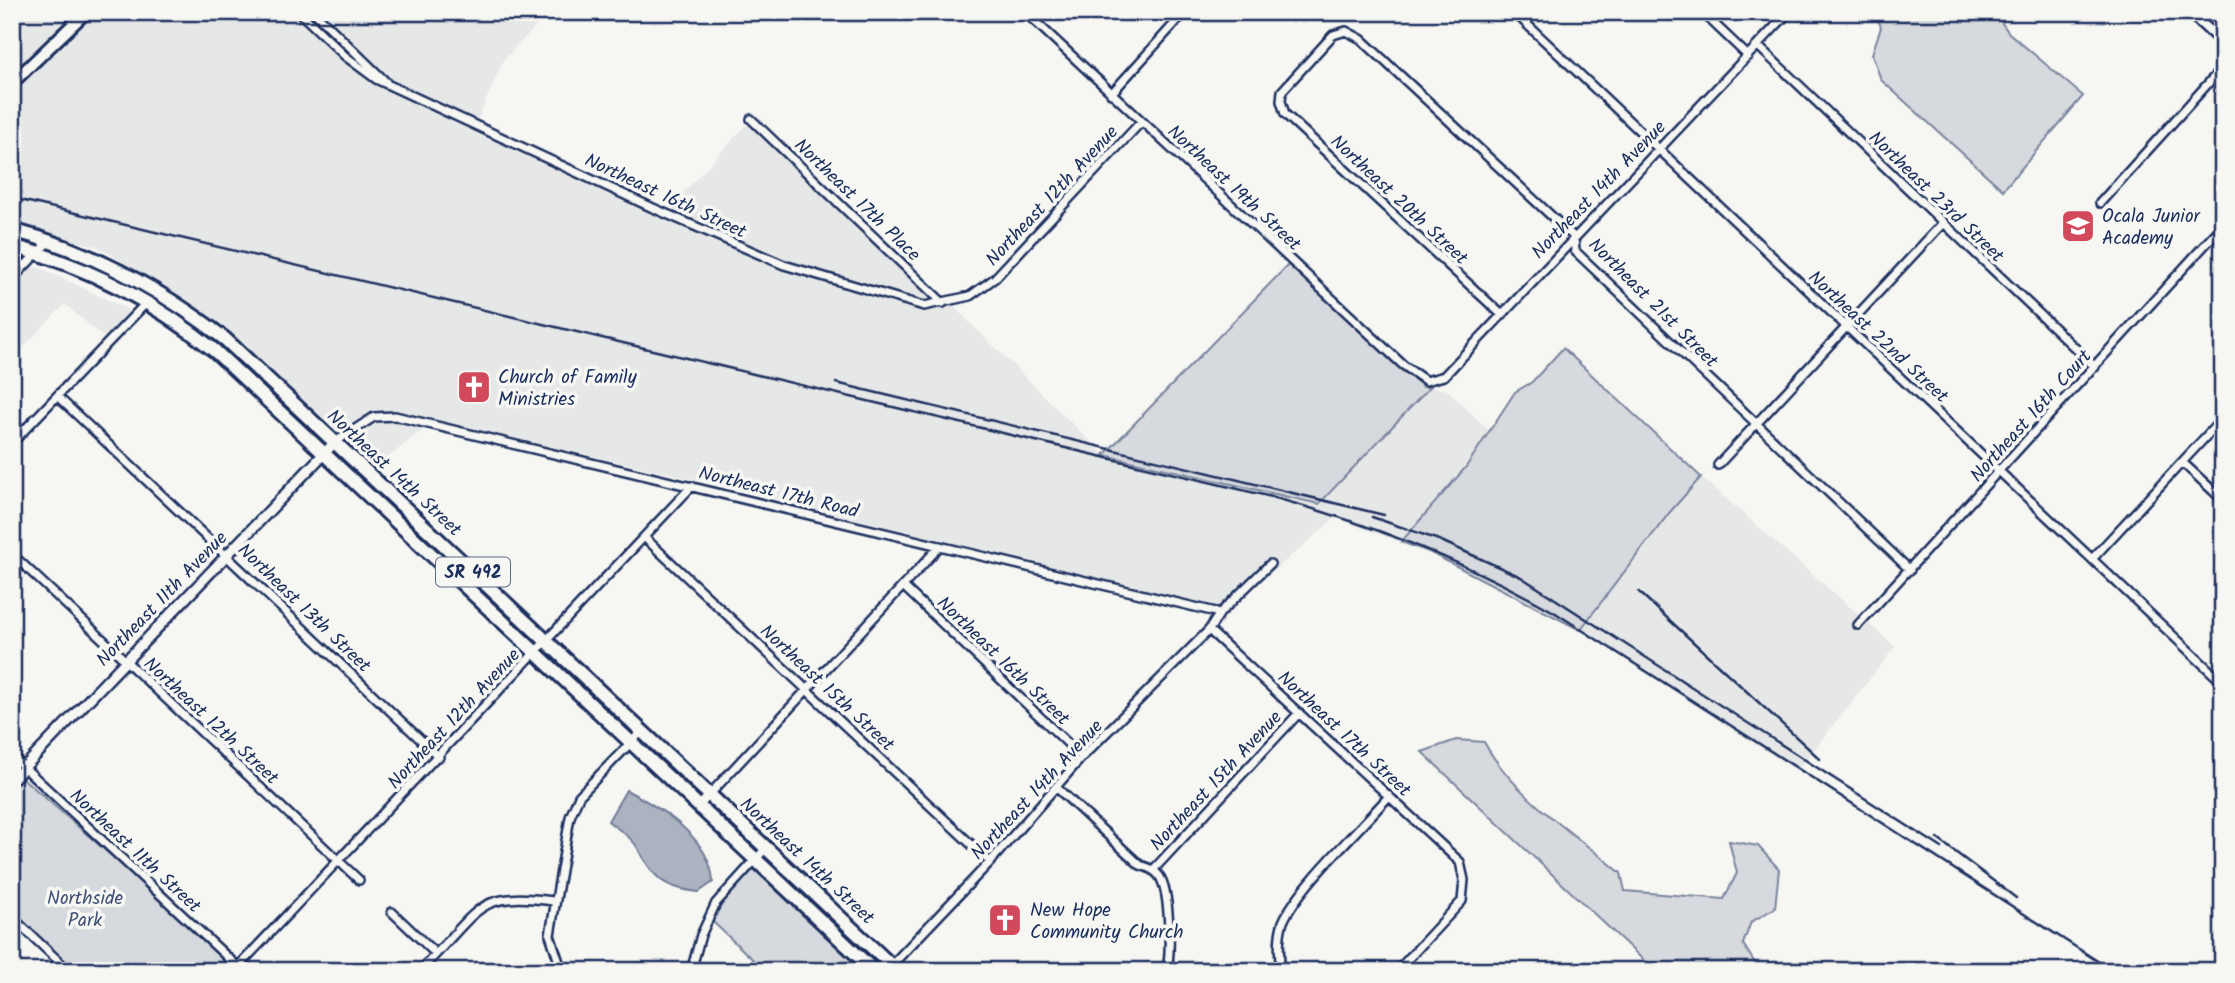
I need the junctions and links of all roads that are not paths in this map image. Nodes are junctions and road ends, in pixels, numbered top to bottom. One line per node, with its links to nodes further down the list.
1 (86, 12): 18 (main road)
2 (299, 12): 10 (street, Northeast 16th Street)
3 (1025, 12): 20 (street, Northeast 19th Street)
4 (1185, 12): 20 (street, Northeast 12th Avenue)
5 (1514, 12): 23 (street, Northeast 22nd Street)
6 (1702, 12): 16 (street)
7 (1789, 12): 14 (street, Northeast 14th Avenue)
8 (2189, 12): 13 (street)
9 (316, 14): 10 (street); 12 (street, Northeast 16th Street)
10 (311, 24): 15 (street, Northeast 16th Street)
11 (1346, 31): 28 (street, Northeast 21st Street); 36 (street, Northeast 20th Street)
12 (347, 43): 15 (street); 19 (street, Northeast 16th Street)
13 (2223, 43)
14 (1758, 46): 16 (street, Northeast 14th Avenue); 25 (street, Northeast 23rd Street)
15 (339, 51): 19 (street, Northeast 16th Street)
16 (1748, 56): 23 (street, Northeast 14th Avenue)
17 (2223, 67): 24 (street)
18 (12, 83)
19 (386, 83): 35 (street, Northeast 16th Street)
20 (1111, 94): 22 (street, Northeast 19th Street)
21 (751, 119): 35 (street, Northeast 17th Place)
22 (1141, 122): 35 (street, Northeast 12th Avenue); 39 (street, Northeast 19th Street)
23 (1658, 149): 28 (street, Northeast 14th Avenue); 37 (street, Northeast 22nd Street)
24 (2100, 203)
25 (1942, 224): 37 (street); 38 (street, Northeast 23rd Street)
26 (2223, 225): 38 (street, Northeast 16th Court)
27 (12, 230): 29 (main road, Northeast 14th Street / SR 492)
28 (1574, 237): 36 (street, Northeast 14th Avenue); 42 (street, Northeast 21st Street)
29 (49, 241): 31 (street); 33 (main road, Northeast 14th Street / SR 492)
30 (12, 246): 31 (main road, Northeast 14th Street / SR 492)
31 (37, 253): 32 (street); 34 (main road, Northeast 14th Street / SR 492)
32 (12, 279)
33 (157, 290): 34 (street); 43 (main road, Northeast 14th Street / SR 492)
34 (146, 302): 40 (street); 45 (main road, Northeast 14th Street / SR 492)
35 (943, 303)
36 (1502, 315): 39 (street, Northeast 14th Avenue)
37 (1846, 326): 42 (street); 48 (street, Northeast 22nd Street)
38 (2095, 368): 48 (street, Northeast 16th Court)
39 (1426, 382)
40 (57, 396): 44 (street); 54 (street, Northeast 13th Street)
41 (2223, 418): 46 (street)
42 (1756, 425): 47 (street); 57 (street, Northeast 21st Street)
43 (335, 442): 45 (street, Northeast 11th Avenue); 49 (street, Northeast 17th Road); 62 (main road, Northeast 14th Street / SR 492)
44 (12, 443)
45 (325, 453): 54 (street, Northeast 11th Avenue); 63 (main road, Northeast 14th Street / SR 492)
46 (2182, 462): 50 (street); 55 (street)
47 (1718, 466)
48 (2000, 471): 55 (street, Northeast 22nd Street); 57 (street, Northeast 16th Court)
49 (692, 486): 51 (street, Northeast 12th Avenue); 52 (street, Northeast 17th Road)
50 (2223, 500)
51 (644, 537): 62 (street, Northeast 12th Avenue); 66 (street, Northeast 15th Street)
52 (940, 546): 58 (street); 59 (street, Northeast 17th Road)
53 (12, 554): 64 (street, Northeast 12th Street)
54 (226, 554): 64 (street, Northeast 11th Avenue); 71 (street, Northeast 13th Street)
55 (2093, 558): 65 (street, Northeast 22nd Street)
56 (1270, 564): 59 (street)
57 (1910, 570): 60 (street, Northeast 16th Court)
58 (903, 586): 66 (street); 72 (street, Northeast 16th Street)
59 (1220, 613): 61 (street)
60 (1858, 625)
61 (1209, 629): 67 (street, Northeast 17th Street); 72 (street, Northeast 14th Avenue)
62 (547, 642): 63 (street, Northeast 12th Avenue); 68 (main road, Northeast 14th Street / SR 492)
63 (537, 653): 69 (main road, Northeast 14th Street / SR 492); 71 (street, Northeast 12th Avenue)
64 (126, 660): 73 (street, Northeast 11th Avenue); 81 (street, Northeast 12th Street)
65 (2223, 682)
66 (807, 688): 76 (street); 82 (street, Northeast 15th Street)
67 (1299, 713): 77 (street, Northeast 17th Street); 83 (street, Northeast 15th Avenue)
68 (642, 731): 69 (street); 76 (main road, Northeast 14th Street / SR 492)
69 (631, 742): 78 (main road, Northeast 14th Street / SR 492); 85 (street)
70 (12, 756): 73 (street, Northeast 11th Street)
71 (439, 757): 81 (street, Northeast 12th Avenue)
72 (1082, 757): 75 (street, Northeast 14th Avenue)
73 (24, 767): 74 (street, Northeast 11th Avenue); 89 (street, Northeast 11th Street)
74 (12, 780)
75 (1056, 788): 82 (street, Northeast 14th Avenue); 83 (street)
76 (710, 795): 78 (street); 79 (main road, Northeast 14th Street / SR 492)
77 (1389, 796): 97 (street); 98 (street, Northeast 17th Street)
78 (699, 806): 80 (main road, Northeast 14th Street / SR 492)
79 (766, 848): 80 (street); 90 (main road, Northeast 14th Street / SR 492)
80 (756, 859): 95 (street); 96 (main road, Northeast 14th Street / SR 492)
81 (339, 861): 84 (street, Northeast 12th Street); 89 (street, Northeast 12th Avenue)
82 (990, 862): 90 (street, Northeast 14th Avenue)
83 (1154, 869): 91 (street)
84 (359, 880)
85 (553, 901): 88 (street); 94 (street)
86 (392, 912): 88 (street)
87 (12, 917): 92 (street)
88 (436, 954): 93 (street)
89 (236, 969)
90 (892, 969)
91 (1167, 970)
92 (69, 971)
93 (420, 971)
94 (562, 971)
95 (691, 971)
96 (874, 971)
97 (1281, 971)
98 (1397, 971)

